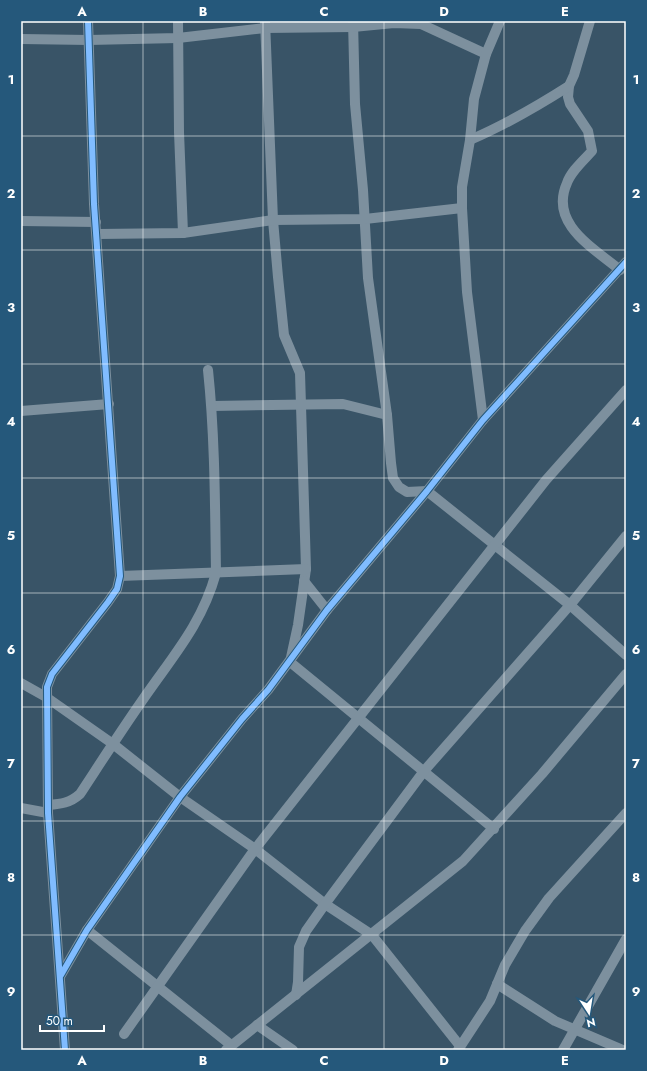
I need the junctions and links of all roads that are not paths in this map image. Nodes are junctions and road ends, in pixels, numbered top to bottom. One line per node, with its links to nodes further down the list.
1 (88, 21): 9 (street)
2 (178, 21): 7 (street)
3 (500, 21): 10 (street)
4 (590, 21): 11 (street)
5 (265, 24): 6 (street); 7 (street); 15 (street)
6 (353, 24): 10 (street); 14 (street)
7 (178, 38): 9 (street); 18 (street)
8 (21, 39): 9 (street)
9 (89, 40): 17 (street)
10 (486, 54): 12 (street)
11 (568, 86): 12 (street); 20 (street)
12 (470, 140): 13 (street)
13 (462, 208): 14 (street); 28 (street)
14 (365, 219): 15 (street); 27 (street)
15 (274, 220): 18 (street); 24 (street)
16 (21, 221): 17 (street)
17 (96, 222): 19 (street)
18 (183, 233): 19 (street)
19 (98, 234): 23 (street)
20 (623, 266): 28 (street)
21 (208, 370): 25 (street)
22 (626, 390): 31 (street)
23 (109, 404): 26 (street); 34 (street)
24 (301, 404): 25 (street); 27 (street); 32 (street)
25 (212, 406): 33 (street)
26 (21, 411)
27 (387, 415): 29 (street)
28 (483, 420): 29 (street)
29 (427, 491): 31 (street); 37 (street)
30 (626, 536): 36 (street)
31 (494, 545): 36 (street); 43 (street)
32 (306, 569): 33 (street); 35 (street)
33 (216, 573): 34 (street); 44 (street)
34 (120, 576): 42 (street)
35 (304, 581): 37 (street); 39 (street)
36 (570, 605): 38 (street); 45 (street)
37 (327, 610): 39 (street)
38 (626, 655)
39 (290, 662): 43 (street); 46 (street)
40 (626, 674): 50 (street)
41 (21, 683): 42 (street)
42 (46, 697): 44 (street); 48 (street)
43 (359, 716): 45 (street); 51 (street)
44 (112, 744): 46 (street); 48 (street)
45 (424, 771): 50 (street); 52 (street)
46 (180, 797): 51 (street); 53 (street)
47 (21, 808): 48 (street)
48 (48, 809): 56 (street)
49 (626, 813): 57 (street)
50 (494, 829): 54 (street)
51 (255, 849): 52 (street); 58 (street)
52 (325, 904): 54 (street); 59 (street)
53 (87, 930): 56 (street); 58 (street)
54 (372, 935): 59 (street); 64 (street)
55 (626, 939): 61 (street)
56 (61, 975): 65 (street)
57 (496, 984): 61 (street); 64 (street)
58 (157, 986): 62 (street); 63 (street)
59 (296, 995): 60 (street)
60 (257, 1025): 63 (street); 66 (street)
61 (575, 1030): 67 (street); 68 (street)
62 (124, 1034)
63 (229, 1048)
64 (459, 1048)
65 (65, 1050)
66 (293, 1050)
67 (563, 1050)
68 (623, 1050)

